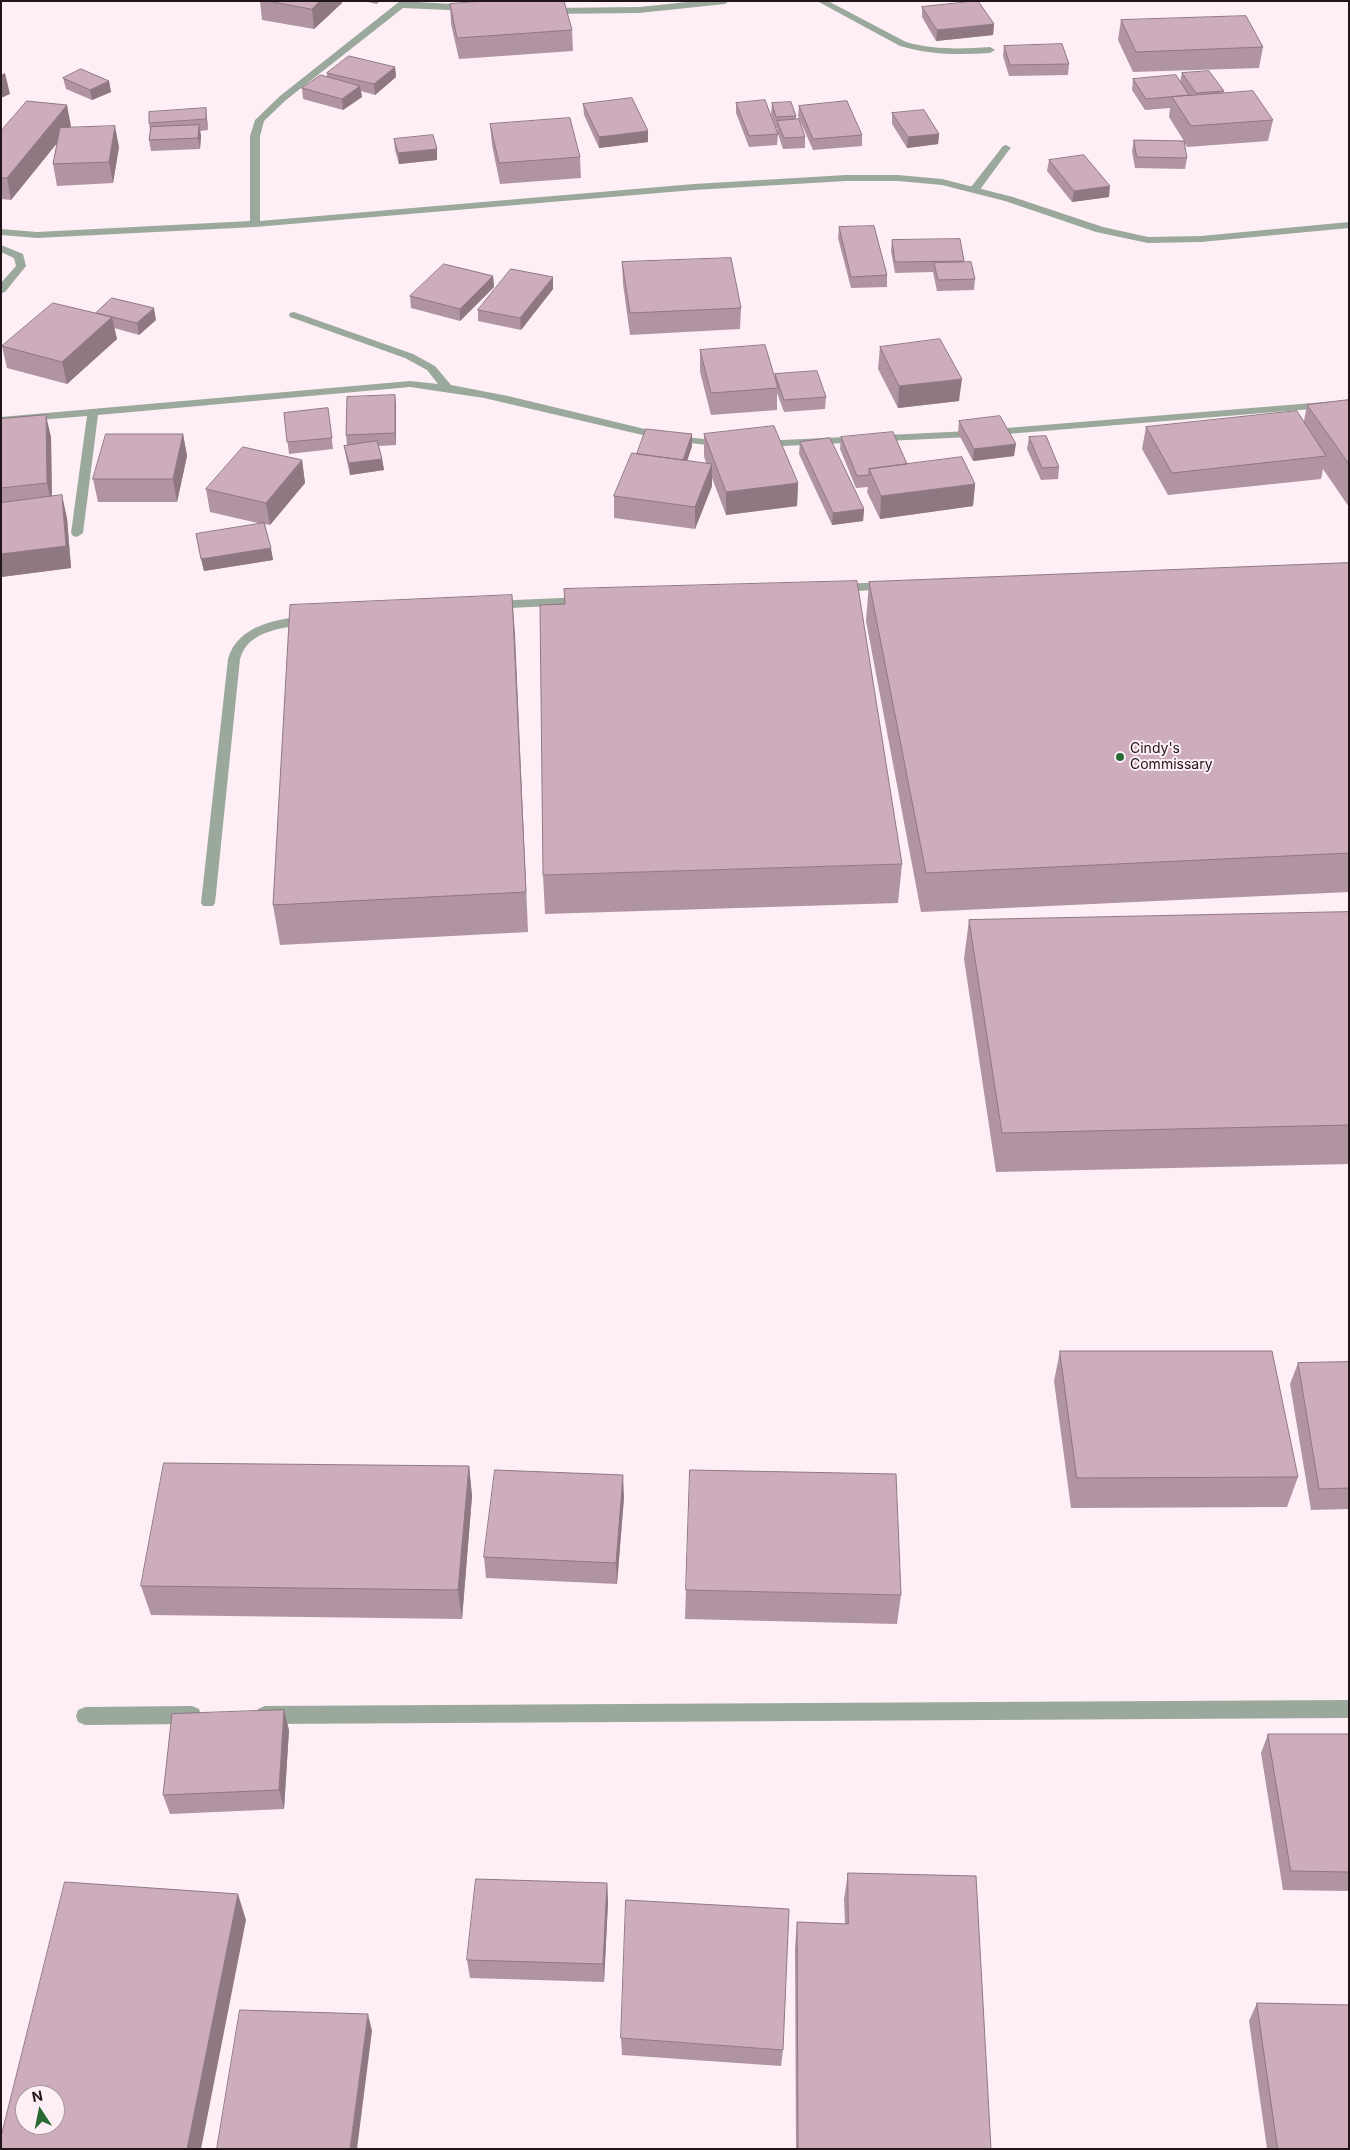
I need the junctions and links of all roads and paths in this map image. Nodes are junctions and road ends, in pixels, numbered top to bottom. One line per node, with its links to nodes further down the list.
1 (724, 1): 5 (street)
2 (821, 1): 6 (street)
3 (404, 3): 4 (street); 9 (street)
4 (475, 8)
5 (542, 10)
6 (990, 50)
7 (1006, 148): 8 (street)
8 (975, 189): 9 (street); 10 (street)
9 (255, 224): 11 (street)
10 (1349, 225)
11 (1, 232)
12 (1, 248): 13 (street)
13 (1, 290)
14 (294, 315): 15 (street)
15 (447, 387): 17 (street); 19 (street)
16 (1349, 403): 20 (street)
17 (93, 411): 18 (street); 21 (street)
18 (1, 420)
19 (735, 444)
20 (753, 444)
21 (78, 532)
22 (906, 585): 23 (street)
23 (827, 589)
24 (599, 600): 25 (street)
25 (480, 606)
26 (326, 617): 27 (street)
27 (208, 903)
28 (1349, 1709): 30 (street)
29 (214, 1715): 31 (street)
30 (244, 1715)
31 (85, 1716)

